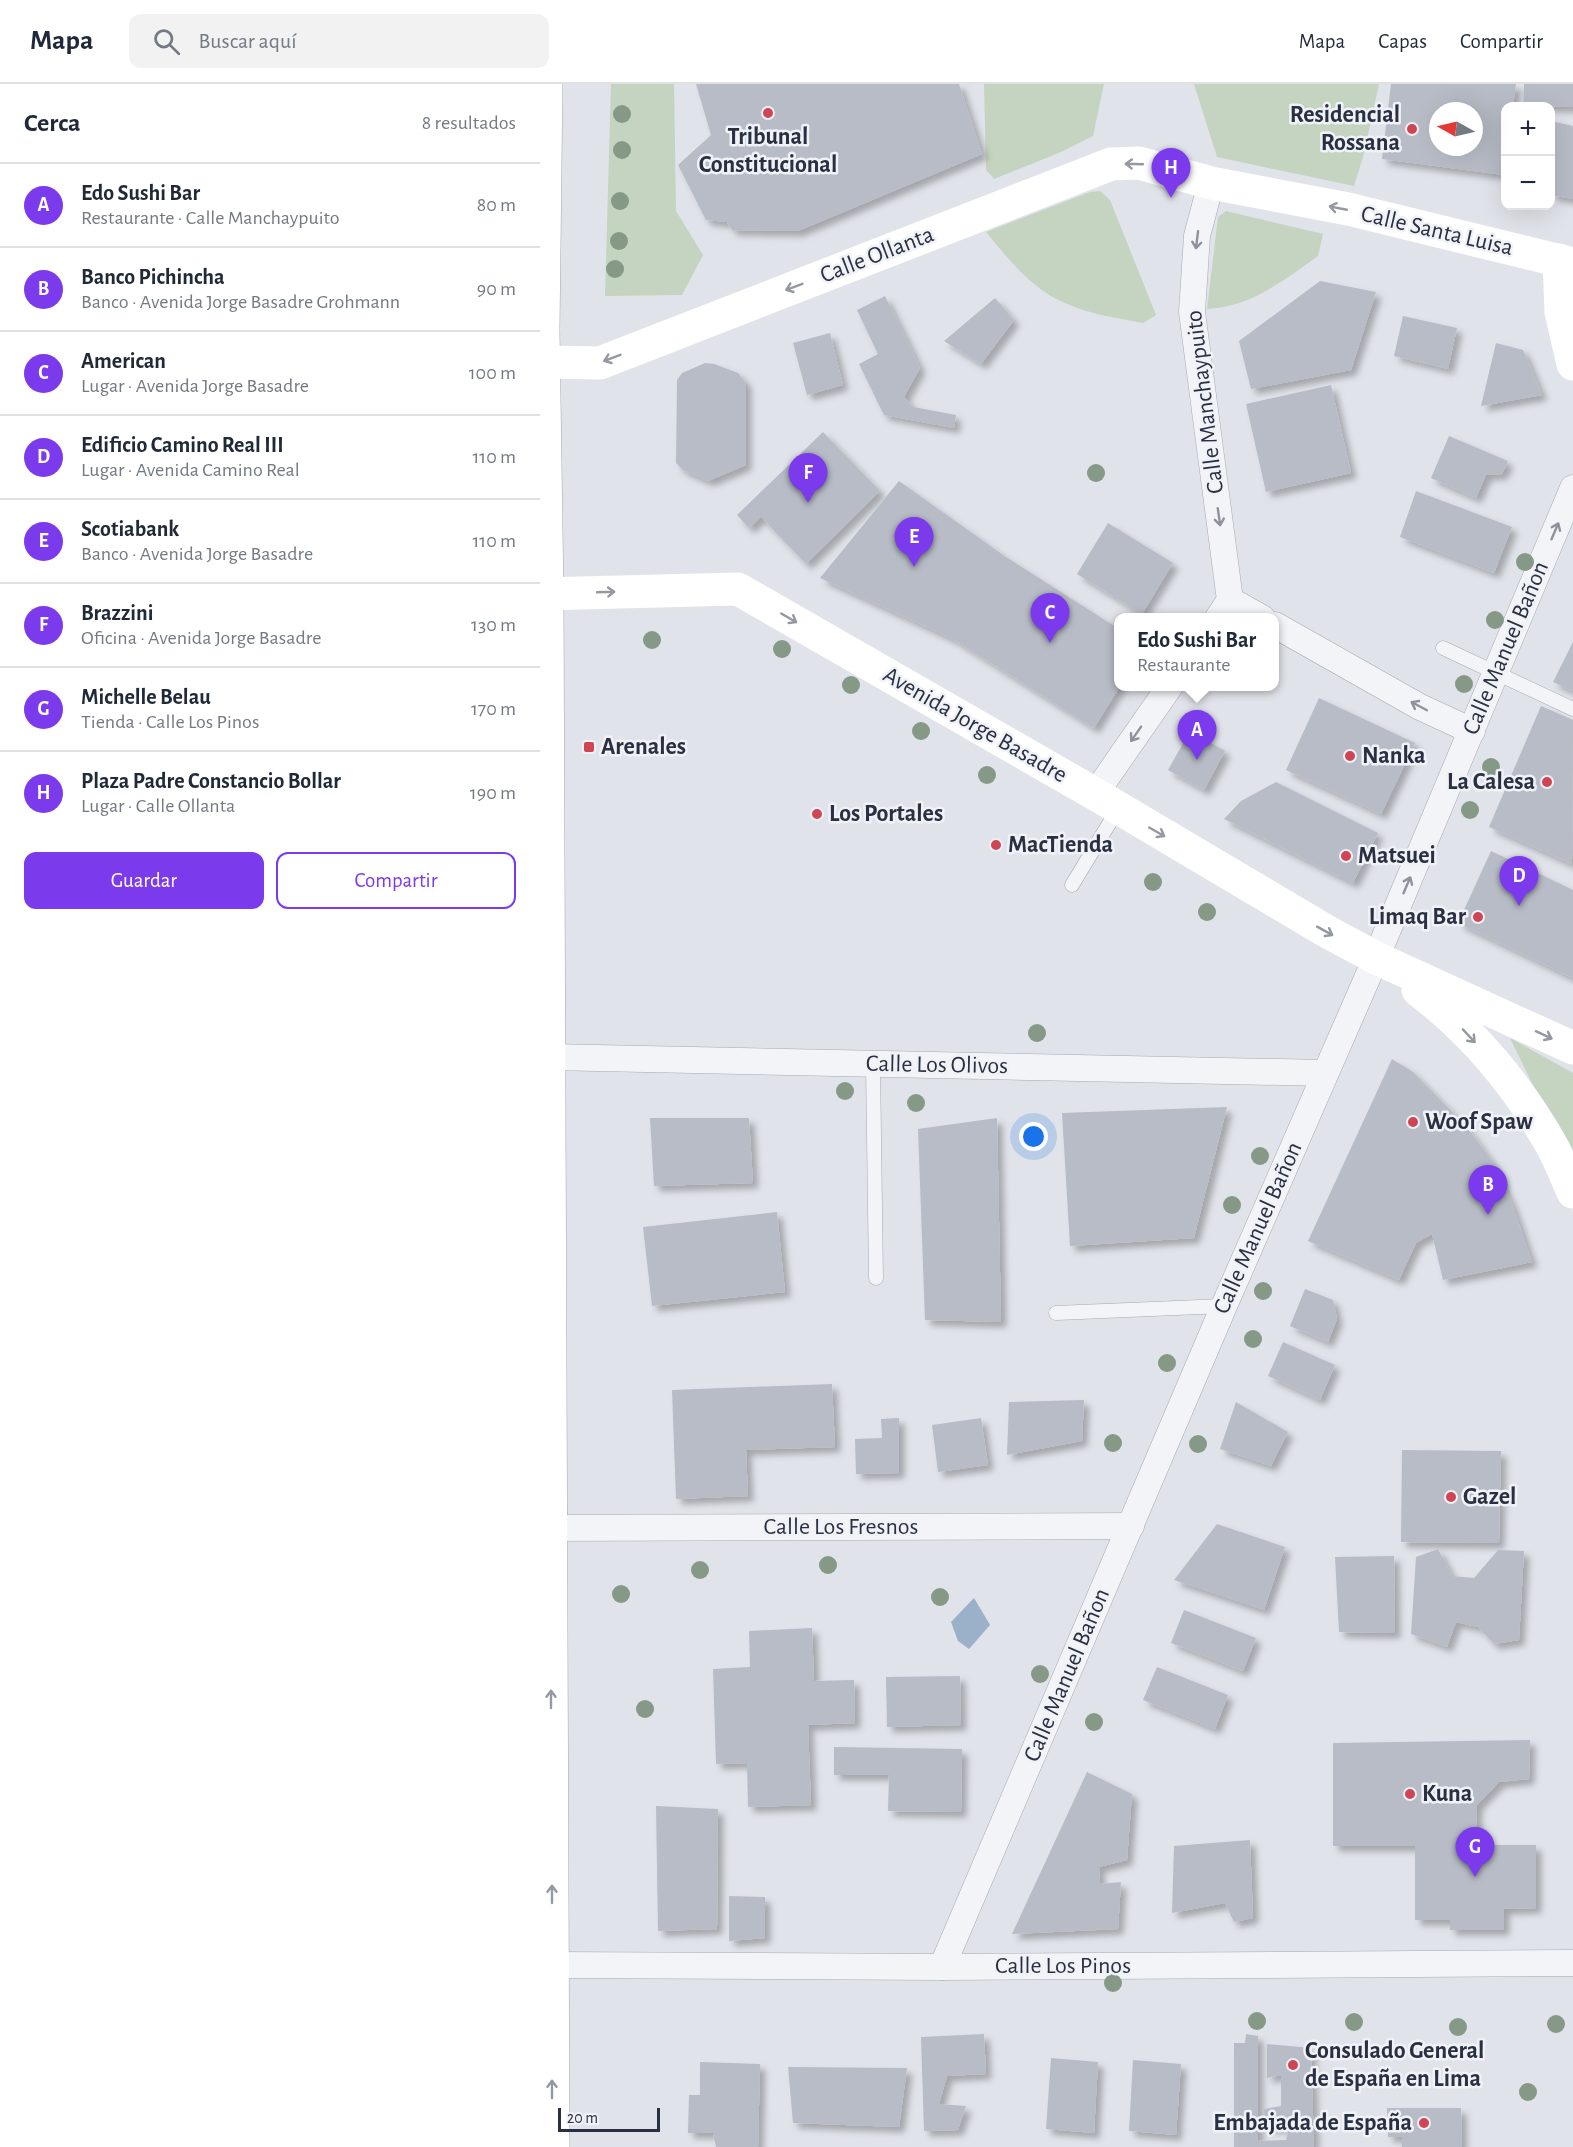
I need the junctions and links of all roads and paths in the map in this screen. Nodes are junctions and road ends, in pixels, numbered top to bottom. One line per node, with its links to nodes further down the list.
1 (548, 90): 4 (main road)
2 (1211, 183): 3 (main road, Calle Santa Luisa, one-way to 2); 4 (main road, Calle Ollanta, one-way to 4); 8 (street, Calle Manchaypuito, one-way to 8)
3 (1566, 262): 5 (main road, Calle Santa Luisa)
4 (545, 362): 7 (main road)
5 (1573, 364)
6 (1573, 488): 12 (street, Calle Manuel Bañon, one-way to 6)
7 (544, 594): 16 (main road, Avenida Jorge Basadre, one-way to 16); 20 (main road)
8 (1224, 609): 9 (street)
9 (1241, 613)
10 (1279, 627): 15 (street, one-way to 10)
11 (1443, 648): 12 (lane)
12 (1497, 672): 14 (lane); 15 (street, Calle Manuel Bañon)
13 (1168, 691): 16 (street, one-way to 16)
14 (1573, 708)
15 (1472, 731): 18 (street, Calle Manuel Bañon, one-way to 15)
16 (1106, 802): 17 (lane); 18 (main road, Avenida Jorge Basadre, one-way to 18)
17 (1072, 885)
18 (1376, 958): 19 (main road, one-way to 19); 22 (street, Calle Manuel Bañon); 23 (main road, one-way to 23)
19 (1573, 1048)
20 (549, 1057): 21 (street, Calle Los Olivos); 28 (main road)
21 (873, 1064): 22 (street, Calle Los Olivos); 24 (lane)
22 (1326, 1073): 25 (street, Calle Manuel Bañon)
23 (1573, 1192)
24 (876, 1278)
25 (1224, 1306): 26 (lane); 27 (street, Calle Manuel Bañon)
26 (1056, 1313)
27 (1131, 1526): 28 (street, Calle Los Fresnos); 31 (street, Calle Manuel Bañon)
28 (550, 1528): 30 (main road, one-way to 28)
29 (1573, 1963): 31 (street, Calle Los Pinos)
30 (552, 1965): 31 (street, Calle Los Pinos); 32 (main road, one-way to 30)
31 (942, 1967)
32 (553, 2147)

